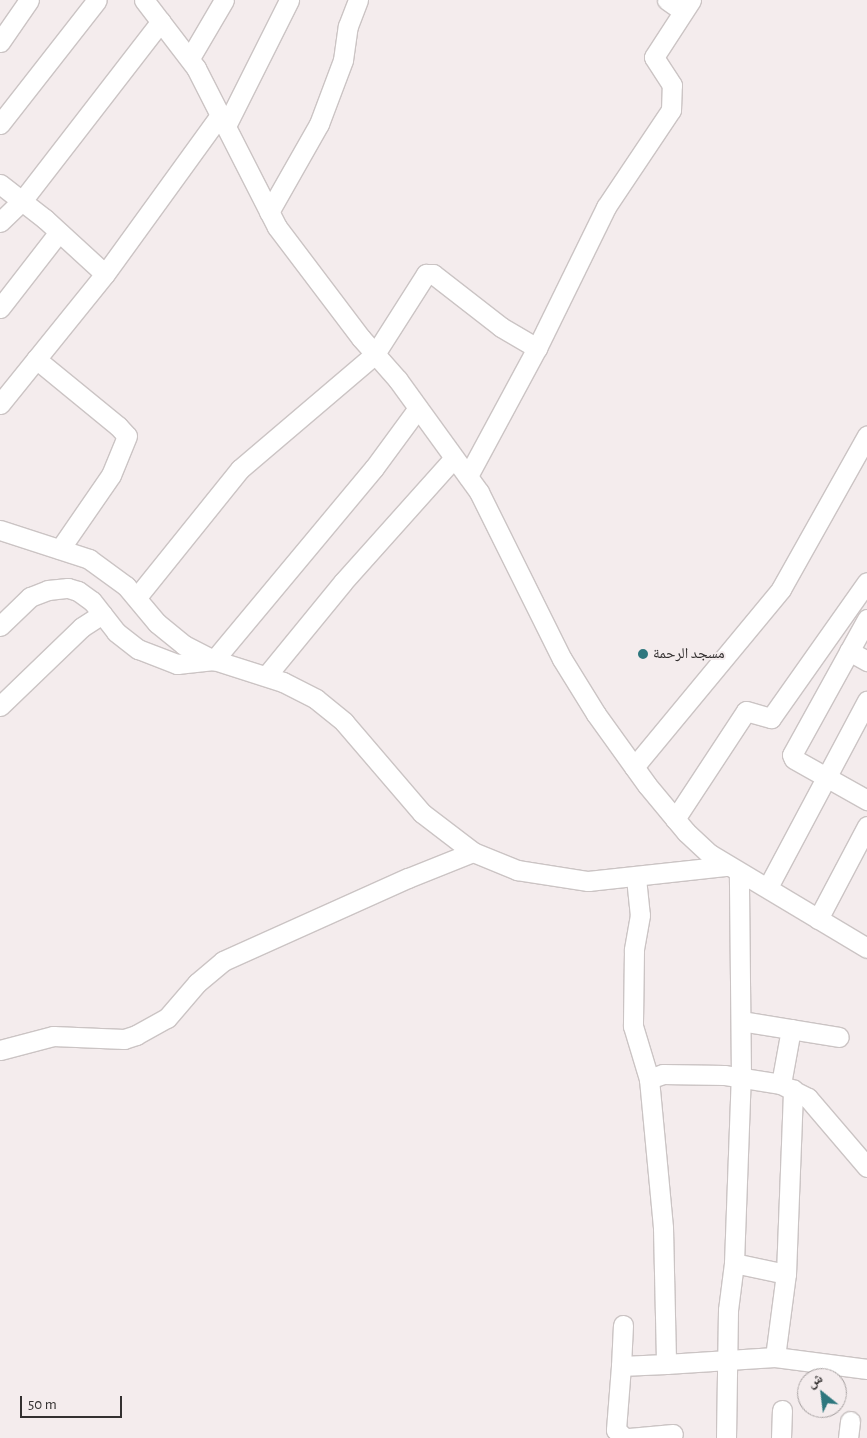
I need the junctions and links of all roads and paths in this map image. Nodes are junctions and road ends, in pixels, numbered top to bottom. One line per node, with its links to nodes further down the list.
1 (29, 0): 10 (street)
2 (97, 0): 13 (street)
3 (144, 0): 9 (street)
4 (224, 0): 11 (street)
5 (289, 0): 12 (street)
6 (358, 0): 16 (street)
7 (667, 0): 8 (street)
8 (687, 5): 21 (street)
9 (161, 21): 11 (street); 15 (street)
10 (0, 42)
11 (190, 58): 12 (street)
12 (223, 120): 16 (street); 19 (street)
13 (0, 124)
14 (0, 184): 15 (street)
15 (22, 201): 17 (street); 18 (street)
16 (268, 212): 22 (street)
17 (0, 222)
18 (59, 232): 19 (street); 20 (street)
19 (105, 274): 23 (street)
20 (0, 308)
21 (537, 348): 22 (street); 28 (street)
22 (375, 354): 25 (street); 32 (street)
23 (36, 359): 24 (street); 30 (street)
24 (0, 404)
25 (418, 408): 27 (street); 37 (street)
26 (867, 436): 42 (street)
27 (453, 459): 28 (street); 39 (street)
28 (468, 476): 42 (street)
29 (0, 530): 30 (street)
30 (60, 549): 32 (street)
31 (867, 582): 45 (street)
32 (137, 597): 37 (street)
33 (102, 614): 35 (street); 37 (street); 41 (street)
34 (867, 619): 36 (street)
35 (0, 626)
36 (849, 652): 38 (street); 43 (street)
37 (214, 660): 39 (street)
38 (867, 660)
39 (266, 675): 47 (street)
40 (867, 701): 43 (street)
41 (0, 706)
42 (634, 767): 45 (street)
43 (825, 778): 44 (street); 50 (street)
44 (867, 800)
45 (675, 819): 48 (street)
46 (867, 826): 51 (street)
47 (473, 852): 49 (street); 56 (street)
48 (733, 869): 49 (street); 50 (street); 53 (street)
49 (636, 878): 58 (street)
50 (768, 887): 51 (street)
51 (818, 919): 52 (street)
52 (867, 948)
53 (741, 1020): 54 (street); 57 (street)
54 (791, 1029): 55 (street); 59 (street)
55 (839, 1037)
56 (0, 1050)
57 (741, 1076): 58 (street); 59 (street); 61 (street)
58 (649, 1079): 66 (street)
59 (787, 1086): 60 (street); 62 (street)
60 (867, 1167)
61 (734, 1263): 62 (street); 65 (street)
62 (786, 1274): 64 (street)
63 (623, 1326): 67 (street)
64 (774, 1357): 65 (street); 68 (street)
65 (726, 1362): 66 (street); 73 (street)
66 (666, 1364): 67 (street)
67 (621, 1366): 71 (street)
68 (867, 1369)
69 (782, 1410): 74 (street)
70 (673, 1434): 72 (street)
71 (625, 1438)
72 (629, 1438)
73 (726, 1438)
74 (781, 1438)

